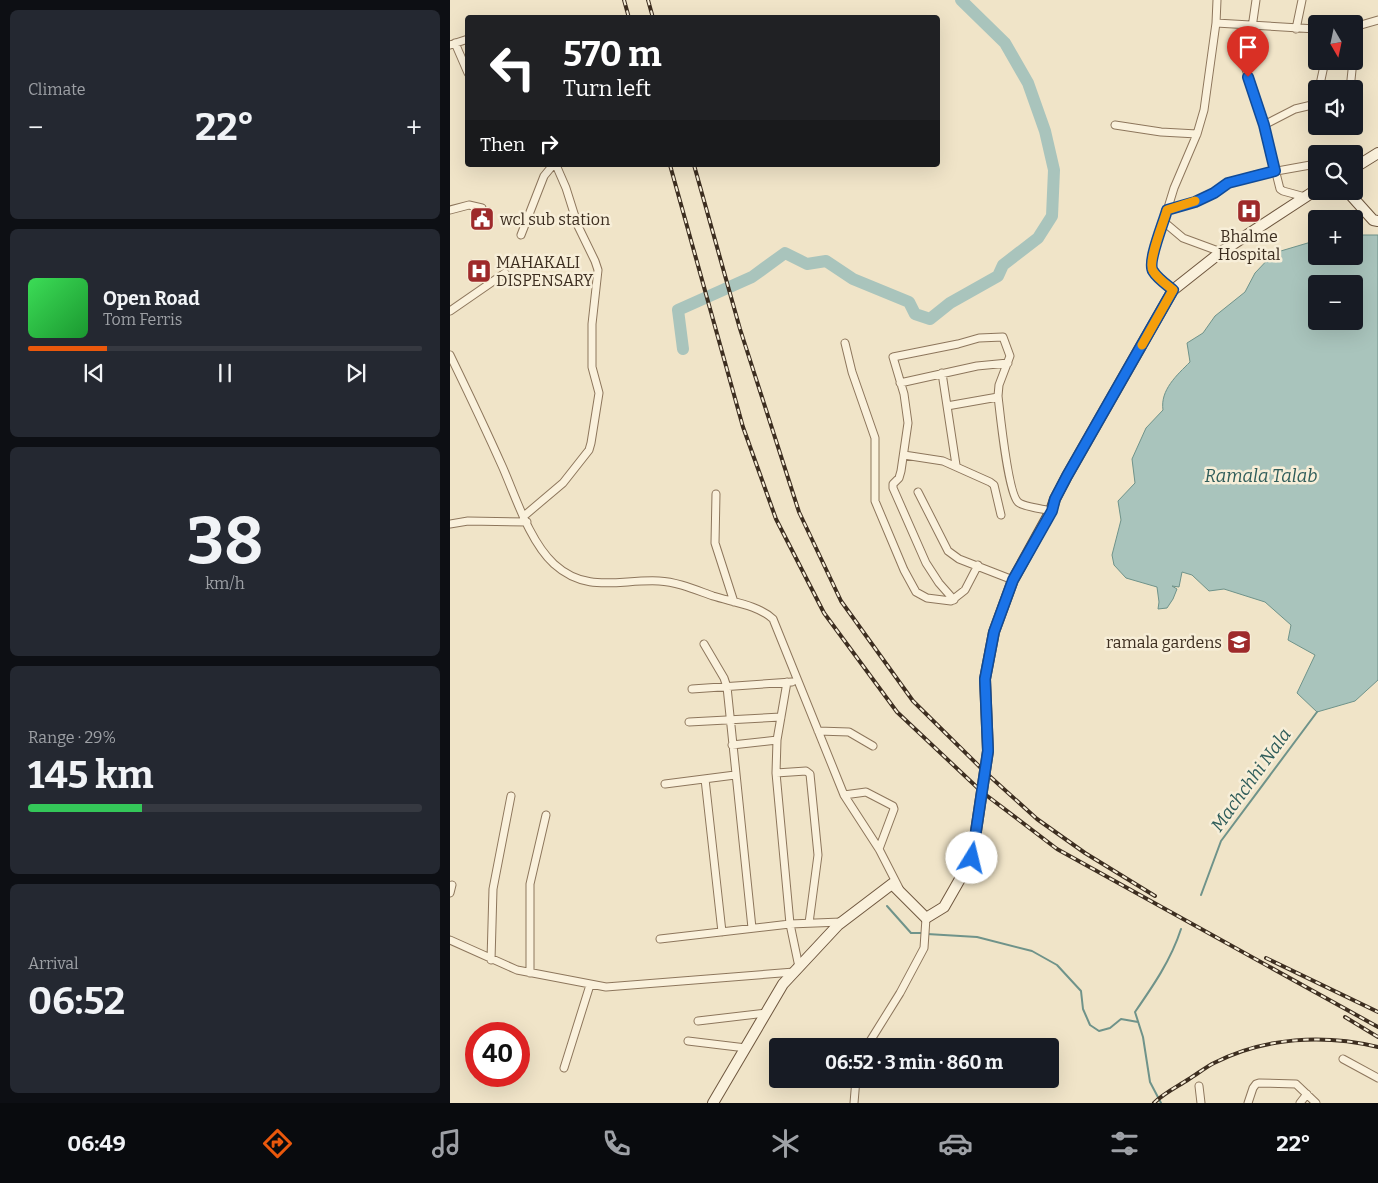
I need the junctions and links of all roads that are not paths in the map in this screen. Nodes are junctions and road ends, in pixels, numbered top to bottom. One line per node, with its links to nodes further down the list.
1 (1217, 0): 5 (street)
2 (1256, 0): 7 (street)
3 (1302, 0): 8 (street)
4 (1378, 20): 6 (street)
5 (1216, 23): 7 (street); 16 (street)
6 (1363, 25)
7 (1252, 26): 8 (street); 15 (street)
8 (1296, 29): 9 (street)
9 (1308, 29)
10 (465, 40): 11 (street)
11 (453, 44): 12 (street)
12 (465, 67)
13 (1308, 106): 15 (street)
14 (1115, 125): 16 (street)
15 (1264, 125): 22 (street)
16 (1197, 134): 28 (street)
17 (1378, 152): 18 (street)
18 (1363, 162)
19 (1308, 165): 22 (street)
20 (552, 167): 31 (street)
21 (555, 167): 49 (street)
22 (1275, 171): 24 (street); 28 (street)
23 (1308, 195): 24 (street)
24 (1304, 198): 32 (street)
25 (1355, 200): 29 (street)
26 (482, 208): 27 (street)
27 (450, 210)
28 (1167, 210): 30 (street)
29 (1378, 221)
30 (1164, 222): 32 (street); 34 (street)
31 (521, 235)
32 (1221, 252): 34 (street)
33 (505, 273): 35 (street)
34 (1173, 290): 47 (street)
35 (450, 311)
36 (845, 343): 53 (street)
37 (450, 355): 49 (street)
38 (1008, 362): 39 (street); 40 (street); 41 (street)
39 (942, 373): 40 (street); 42 (street)
40 (900, 383): 43 (street)
41 (998, 397): 42 (street); 47 (street)
42 (947, 406): 44 (street)
43 (904, 455): 44 (street); 53 (street)
44 (956, 465): 48 (street)
45 (918, 492): 51 (street)
46 (716, 494): 54 (street)
47 (1052, 511): 52 (street)
48 (1001, 515)
49 (526, 519): 50 (street); 54 (street)
50 (450, 524)
51 (978, 565): 52 (street); 53 (street)
52 (1013, 580): 78 (street)
53 (954, 600)
54 (734, 602): 56 (street)
55 (704, 644): 58 (street)
56 (799, 681): 57 (street); 63 (street)
57 (787, 682): 58 (street); 60 (street)
58 (727, 686): 59 (street); 61 (street)
59 (692, 689)
60 (781, 717): 61 (street); 64 (street)
61 (730, 719): 62 (street); 65 (street)
62 (689, 722)
63 (818, 731): 66 (street); 71 (street)
64 (777, 740): 65 (street); 67 (street)
65 (732, 746): 68 (street)
66 (873, 746)
67 (776, 773): 80 (street); 81 (street)
68 (735, 775): 69 (street); 82 (street)
69 (704, 779): 70 (street); 83 (street)
70 (665, 784)
71 (844, 795): 74 (street); 74 (street)
72 (511, 796): 86 (street)
73 (546, 816): 88 (street)
74 (879, 849): 77 (street)
75 (452, 885): 76 (street)
76 (450, 893)
77 (901, 893): 78 (street); 79 (street)
78 (926, 918): 92 (street)
79 (842, 922): 80 (street); 87 (street)
80 (809, 923): 81 (street)
81 (790, 924): 82 (street); 87 (street)
82 (752, 928): 83 (street)
83 (722, 932): 84 (street)
84 (660, 939)
85 (450, 940): 86 (street)
86 (491, 960): 88 (street)
87 (797, 969): 89 (street); 90 (street)
88 (530, 973): 89 (street)
89 (590, 985): 96 (street)
90 (766, 1013): 91 (street); 94 (street)
91 (698, 1021)
92 (871, 1038)
93 (688, 1041): 94 (street)
94 (746, 1048): 101 (street)
95 (1343, 1059): 97 (street)
96 (564, 1068)
97 (1378, 1078)
98 (1199, 1086): 103 (street)
99 (855, 1088): 102 (street)
100 (1307, 1094): 104 (street); 105 (street); 106 (street)
101 (713, 1103)
102 (854, 1103)
103 (1201, 1103)
104 (1248, 1103)
105 (1300, 1103)
106 (1316, 1103)

